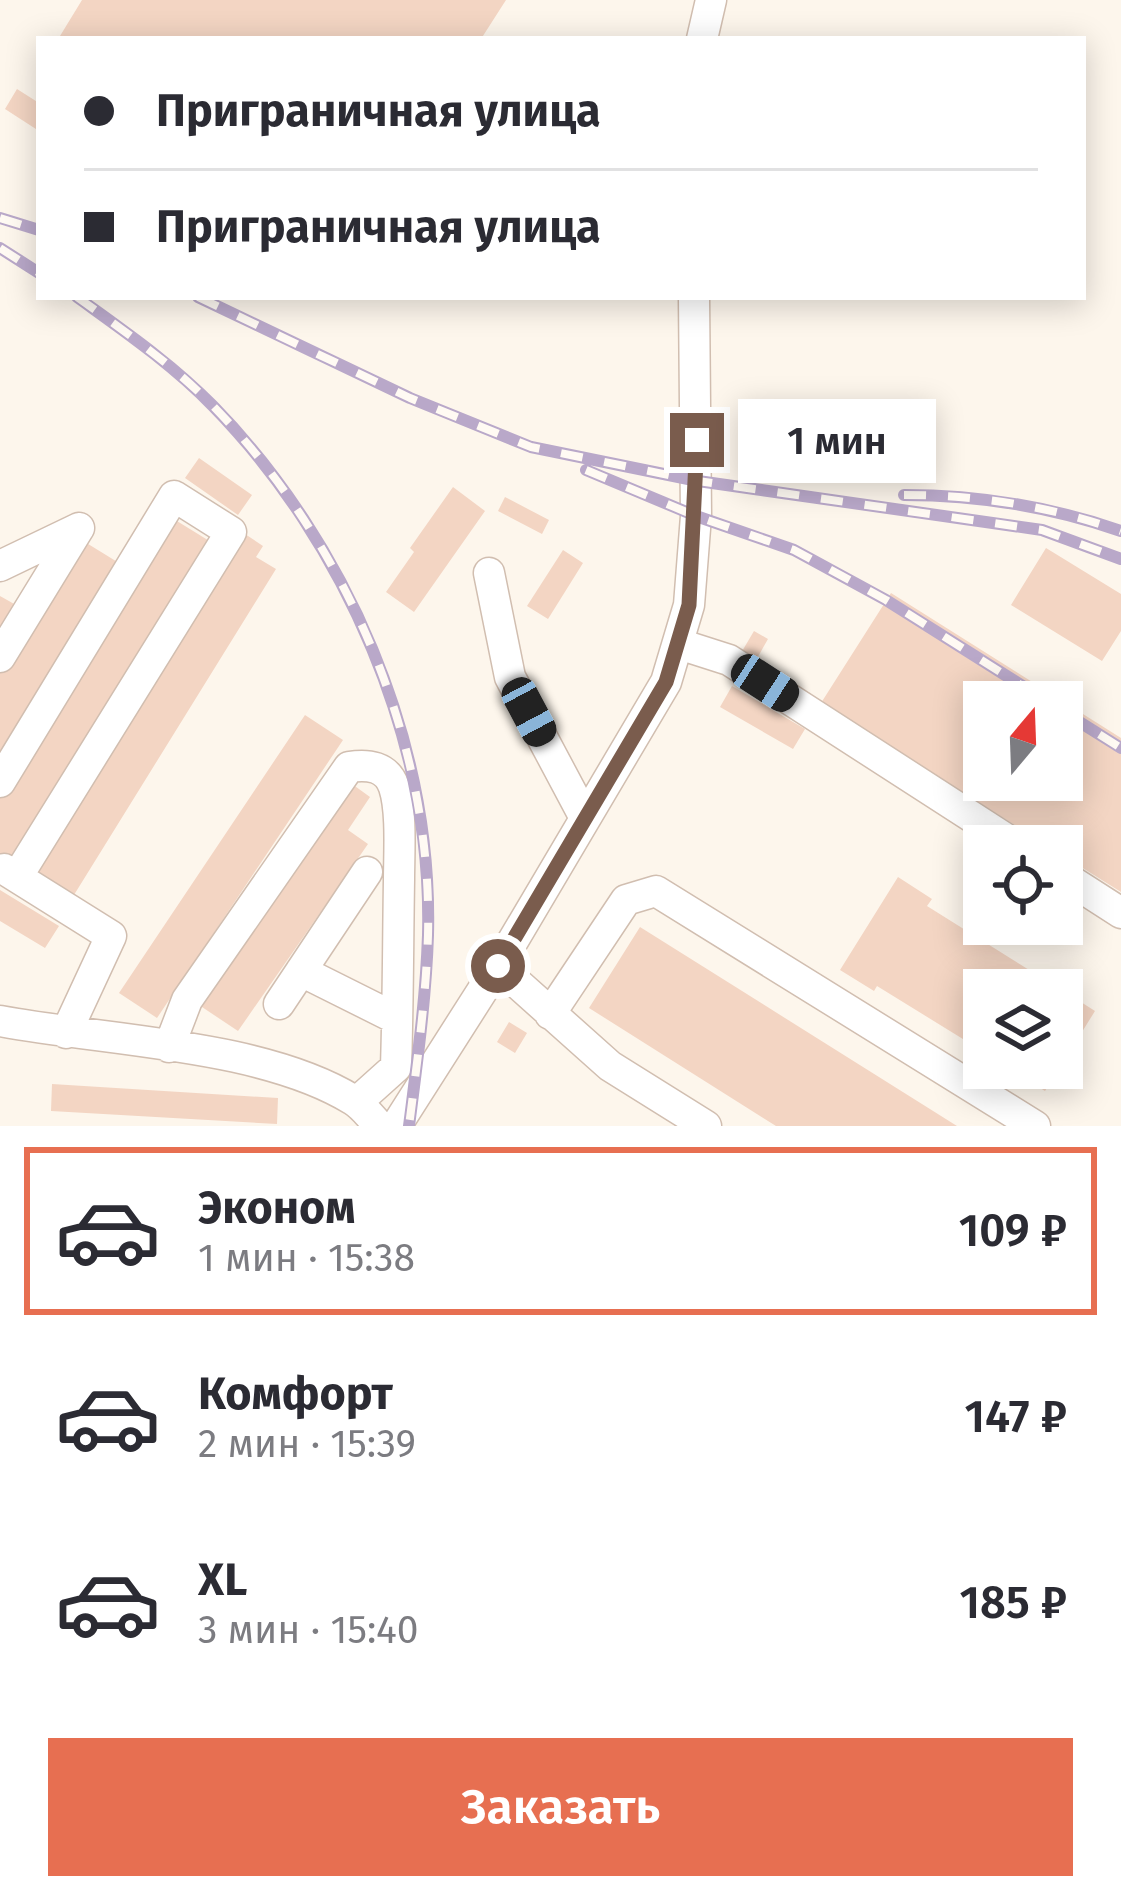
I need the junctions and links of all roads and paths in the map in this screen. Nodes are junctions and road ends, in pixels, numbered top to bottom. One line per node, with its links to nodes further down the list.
1 (711, 0): 2 (street)
2 (702, 36)
3 (694, 300): 6 (street)
4 (0, 566): 7 (street)
5 (489, 573): 9 (street)
6 (679, 644): 9 (street); 10 (street)
7 (0, 657)
8 (0, 782): 11 (street)
9 (586, 818): 15 (street)
10 (984, 825)
11 (9, 872): 21 (street)
12 (367, 872): 16 (street)
13 (1083, 889): 14 (street)
14 (1121, 913)
15 (498, 966): 18 (street); 23 (street)
16 (301, 971): 17 (street); 19 (street)
17 (279, 1004)
18 (550, 1014): 28 (street); 29 (street)
19 (398, 1019): 22 (street); 24 (street)
20 (0, 1021): 21 (street)
21 (66, 1033): 22 (street)
22 (169, 1048): 24 (street)
23 (422, 1089): 26 (street); 27 (street)
24 (357, 1102): 25 (street)
25 (379, 1126)
26 (396, 1126)
27 (420, 1126)
28 (706, 1126)
29 (1035, 1126)

